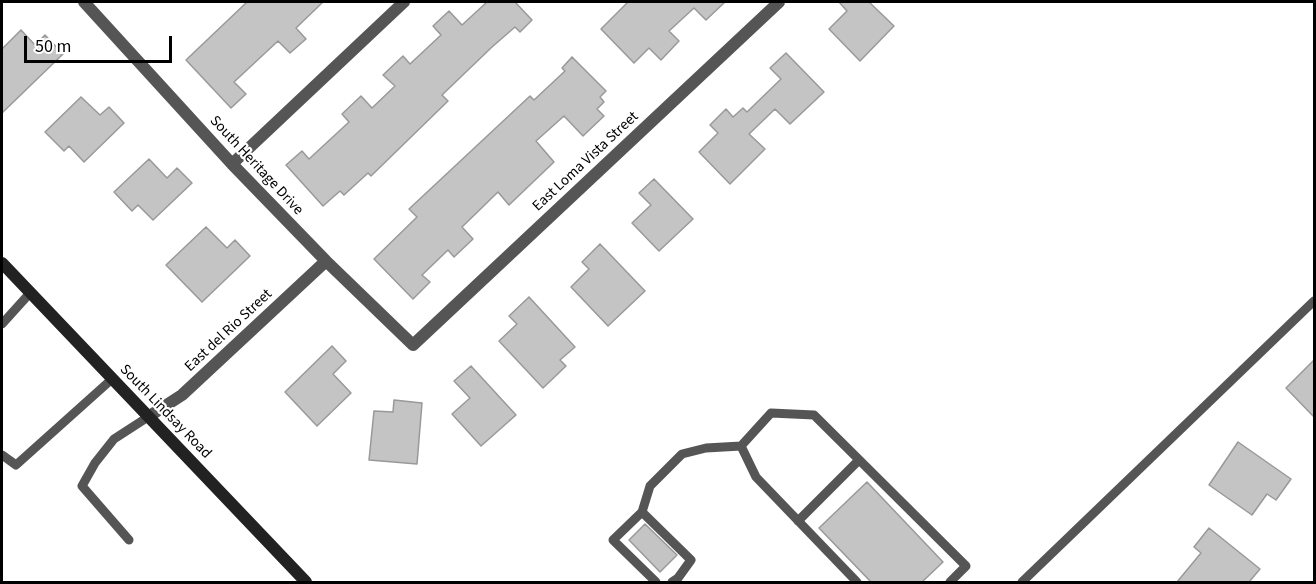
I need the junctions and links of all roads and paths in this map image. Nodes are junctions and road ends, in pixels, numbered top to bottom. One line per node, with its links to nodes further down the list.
1 (84, 2): 4 (street, South Heritage Drive)
2 (404, 2): 4 (street)
3 (779, 2): 10 (street, East Loma Vista Street)
4 (232, 164): 5 (street, South Heritage Drive)
5 (326, 261): 10 (street, South Heritage Drive); 12 (street, East del Rio Street)
6 (2, 263): 7 (main road, South Lindsay Road)
7 (30, 293): 9 (lane); 11 (main road, South Lindsay Road)
8 (1314, 301): 24 (lane)
9 (2, 324)
10 (413, 345)
11 (112, 379): 12 (main road, South Lindsay Road); 14 (lane)
12 (148, 417): 18 (lane); 20 (main road, South Lindsay Road)
13 (741, 446): 15 (lane); 16 (lane); 17 (lane)
14 (2, 455)
15 (860, 460): 17 (lane); 23 (lane)
16 (642, 512): 19 (lane); 21 (lane)
17 (798, 521): 22 (lane)
18 (129, 540)
19 (677, 581)
20 (306, 582)
21 (656, 582)
22 (857, 582)
23 (950, 582)
24 (1022, 582)

